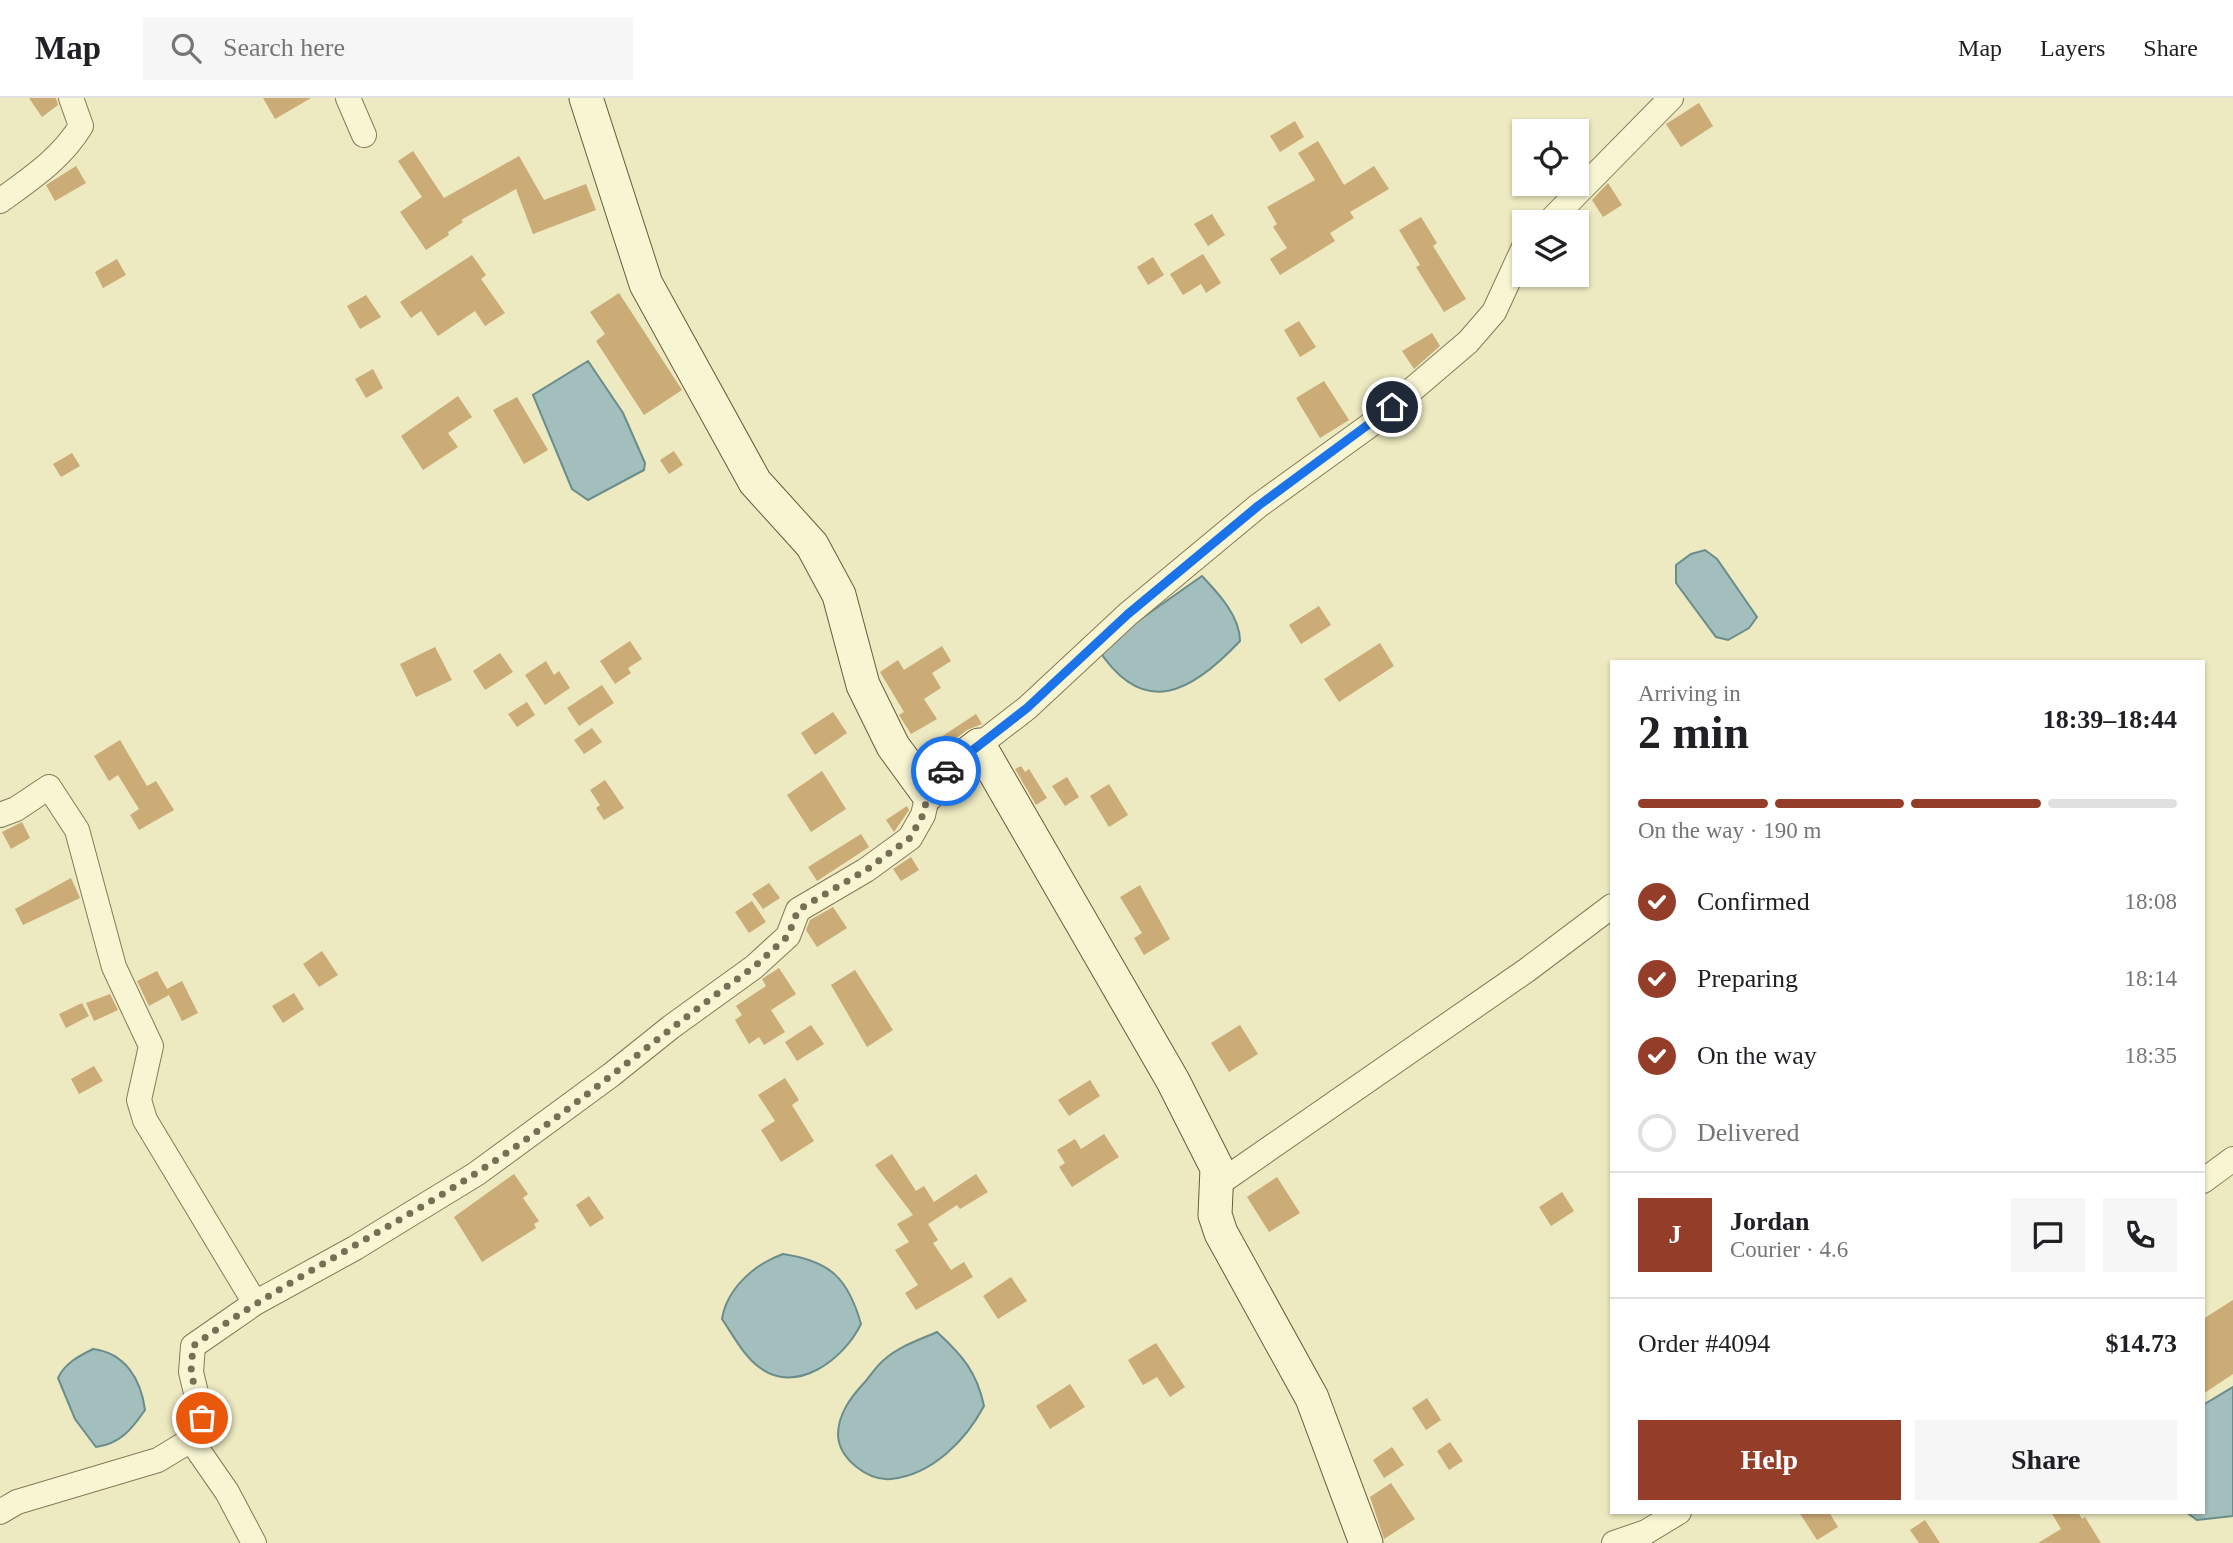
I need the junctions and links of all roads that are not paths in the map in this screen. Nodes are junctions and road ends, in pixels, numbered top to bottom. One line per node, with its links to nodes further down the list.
1 (71, 98): 6 (street)
2 (348, 98): 5 (street)
3 (586, 98): 10 (street)
4 (1671, 98): 7 (street)
5 (364, 135)
6 (0, 201)
7 (1561, 210)
8 (1512, 273): 9 (street)
9 (979, 745): 10 (street); 15 (street)
10 (928, 794): 16 (street)
11 (0, 815): 16 (street)
12 (1610, 908): 15 (street)
13 (2233, 1159): 14 (street)
14 (2205, 1180)
15 (1218, 1184): 21 (street)
16 (255, 1303): 17 (street)
17 (191, 1440): 18 (street); 20 (street)
18 (0, 1512)
19 (1676, 1514): 22 (street)
20 (254, 1543)
21 (1366, 1543)
22 (1614, 1543)

